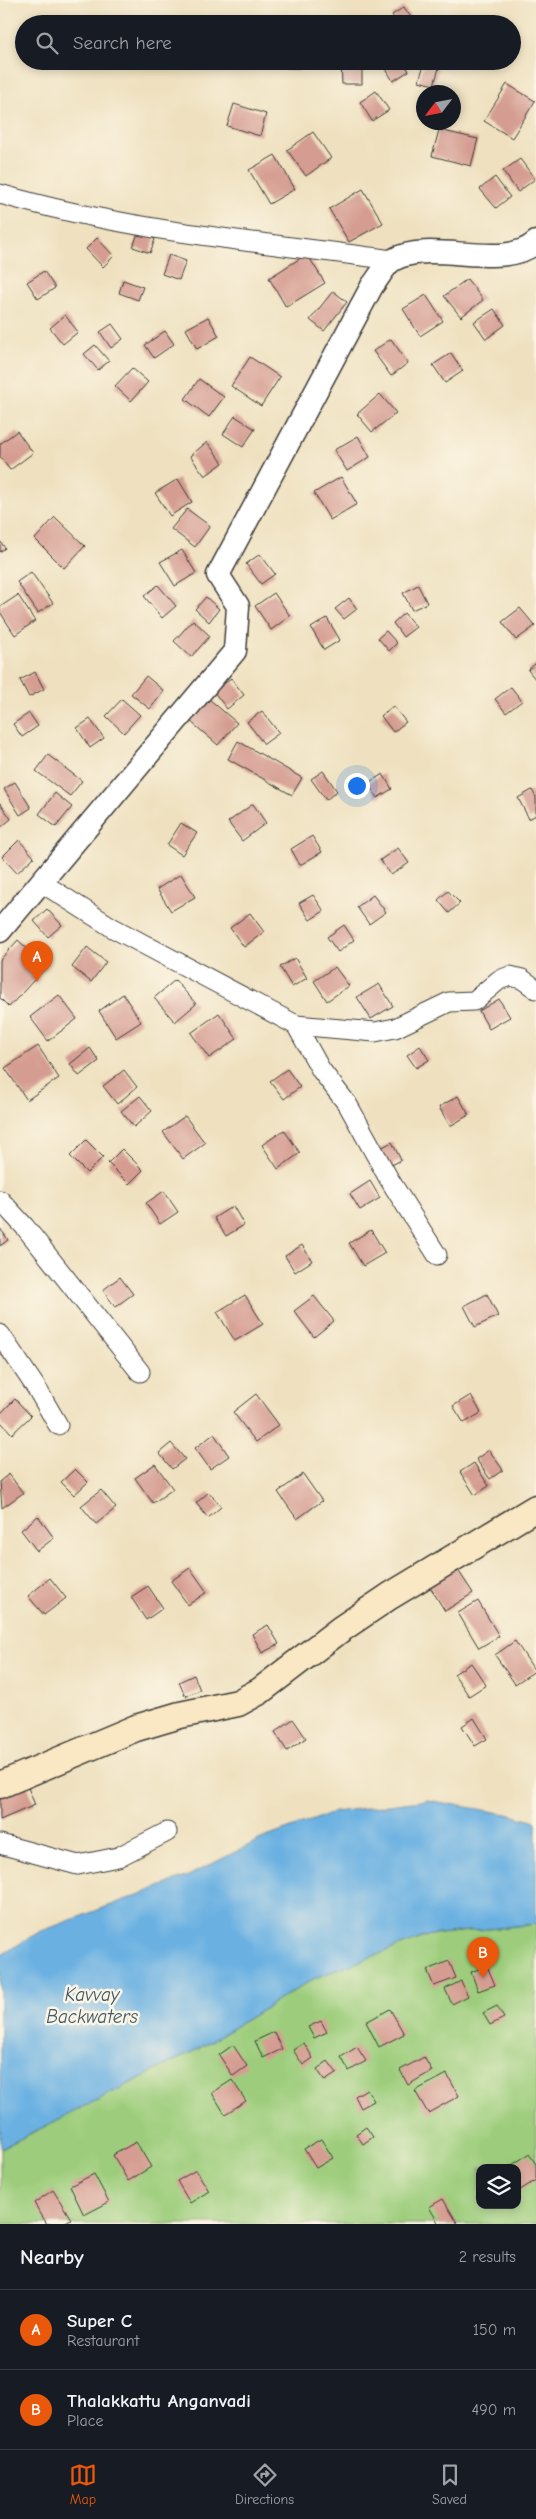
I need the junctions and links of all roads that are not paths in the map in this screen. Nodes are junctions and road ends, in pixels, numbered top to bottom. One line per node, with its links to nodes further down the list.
1 (0, 194): 3 (street)
2 (536, 242): 3 (street)
3 (392, 260): 4 (street)
4 (42, 883): 5 (street); 7 (street)
5 (0, 931)
6 (536, 989): 7 (street)
7 (296, 1025): 9 (street)
8 (0, 1200): 11 (street)
9 (437, 1255)
10 (0, 1334): 12 (street)
11 (140, 1372)
12 (58, 1425)
13 (536, 1508): 14 (main road)
14 (0, 1786)
15 (167, 1832): 16 (street)
16 (0, 1844)

